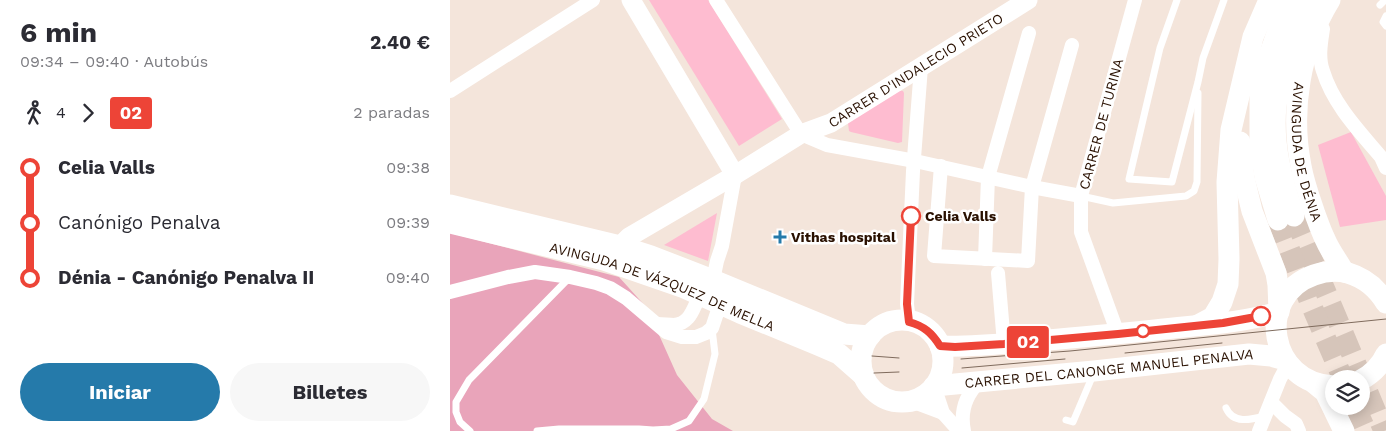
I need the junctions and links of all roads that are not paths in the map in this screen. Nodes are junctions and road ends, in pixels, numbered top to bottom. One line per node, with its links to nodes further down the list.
1 (593, 0): 18 (street)
2 (631, 0): 23 (street)
3 (716, 0): 19 (street)
4 (1028, 0): 15 (street, CARRER D'INDALECIO PRIETO)
5 (1136, 0): 26 (street, CARRER DE TURINA)
6 (1177, 0): 16 (lane)
7 (1224, 0): 16 (lane)
8 (1269, 0): 17 (main road)
9 (1291, 0): 10 (main road, AVINGUDA DE DÉNIA)
10 (1323, 0): 22 (street); 32 (main road, AVINGUDA DE DÉNIA)
11 (1386, 16): 12 (lane)
12 (1386, 26)
13 (1029, 33): 24 (street)
14 (1072, 45): 25 (street)
15 (921, 67): 19 (street, CARRER D'INDALECIO PRIETO); 20 (street)
16 (1198, 82): 26 (lane)
17 (1240, 89): 39 (main road); 42 (main road)
18 (450, 91)
19 (801, 134): 20 (street); 23 (street, CARRER D'INDALECIO PRIETO)
20 (915, 160): 21 (street); 40 (street)
21 (940, 166): 24 (street); 30 (street)
22 (1386, 168)
23 (735, 175): 29 (street); 35 (street)
24 (988, 177): 25 (street); 30 (street)
25 (1032, 187): 26 (street); 30 (street)
26 (1081, 196): 44 (street, CARRER DE TURINA)
27 (450, 205): 29 (main road, AVINGUDA DE VÁZQUEZ DE MELLA)
28 (450, 223): 31 (main road, AVINGUDA DE VÁZQUEZ DE MELLA)
29 (620, 246): 31 (street); 35 (main road, AVINGUDA DE VÁZQUEZ DE MELLA)
30 (985, 260)
31 (634, 270): 35 (main road, AVINGUDA DE VÁZQUEZ DE MELLA)
32 (1340, 272): 37 (main road); 39 (main road)
33 (998, 273): 46 (street)
34 (570, 277): 36 (street); 41 (street); 64 (lane)
35 (706, 288): 38 (main road, AVINGUDA DE VÁZQUEZ DE MELLA); 41 (street); 45 (main road, AVINGUDA DE VÁZQUEZ DE MELLA)
36 (450, 292)
37 (1384, 296)
38 (720, 304): 43 (street); 52 (main road, AVINGUDA DE VÁZQUEZ DE MELLA)
39 (1279, 312): 42 (main road); 49 (main road)
40 (909, 322): 45 (main road); 47 (main road)
41 (654, 324): 43 (street)
42 (1198, 325): 44 (main road)
43 (712, 328): 63 (lane)
44 (1118, 334): 46 (main road)
45 (870, 336): 52 (main road)
46 (1004, 344): 47 (main road)
47 (940, 346): 55 (main road)
48 (1386, 354): 51 (main road)
49 (1287, 362): 50 (main road, CARRER DEL CANONGE MANUEL PENALVA); 54 (main road); 57 (street)
50 (1094, 372): 53 (main road, CARRER DEL CANONGE MANUEL PENALVA); 62 (lane)
51 (1370, 374)
52 (864, 376): 56 (main road)
53 (979, 382): 55 (main road, CARRER DEL CANONGE MANUEL PENALVA); 67 (street)
54 (1324, 385): 71 (main road)
55 (934, 386): 56 (main road); 59 (street)
56 (911, 401): 59 (street)
57 (1271, 402): 60 (street); 61 (street)
58 (1226, 408): 60 (lane)
59 (943, 413): 66 (street)
60 (1265, 416): 68 (street)
61 (1284, 416): 69 (street); 70 (street)
62 (1066, 420)
63 (594, 430): 65 (lane)
64 (470, 431)
65 (537, 431)
66 (959, 431)
67 (964, 431)
68 (1259, 431)
69 (1264, 431)
70 (1299, 431)
71 (1344, 431)

